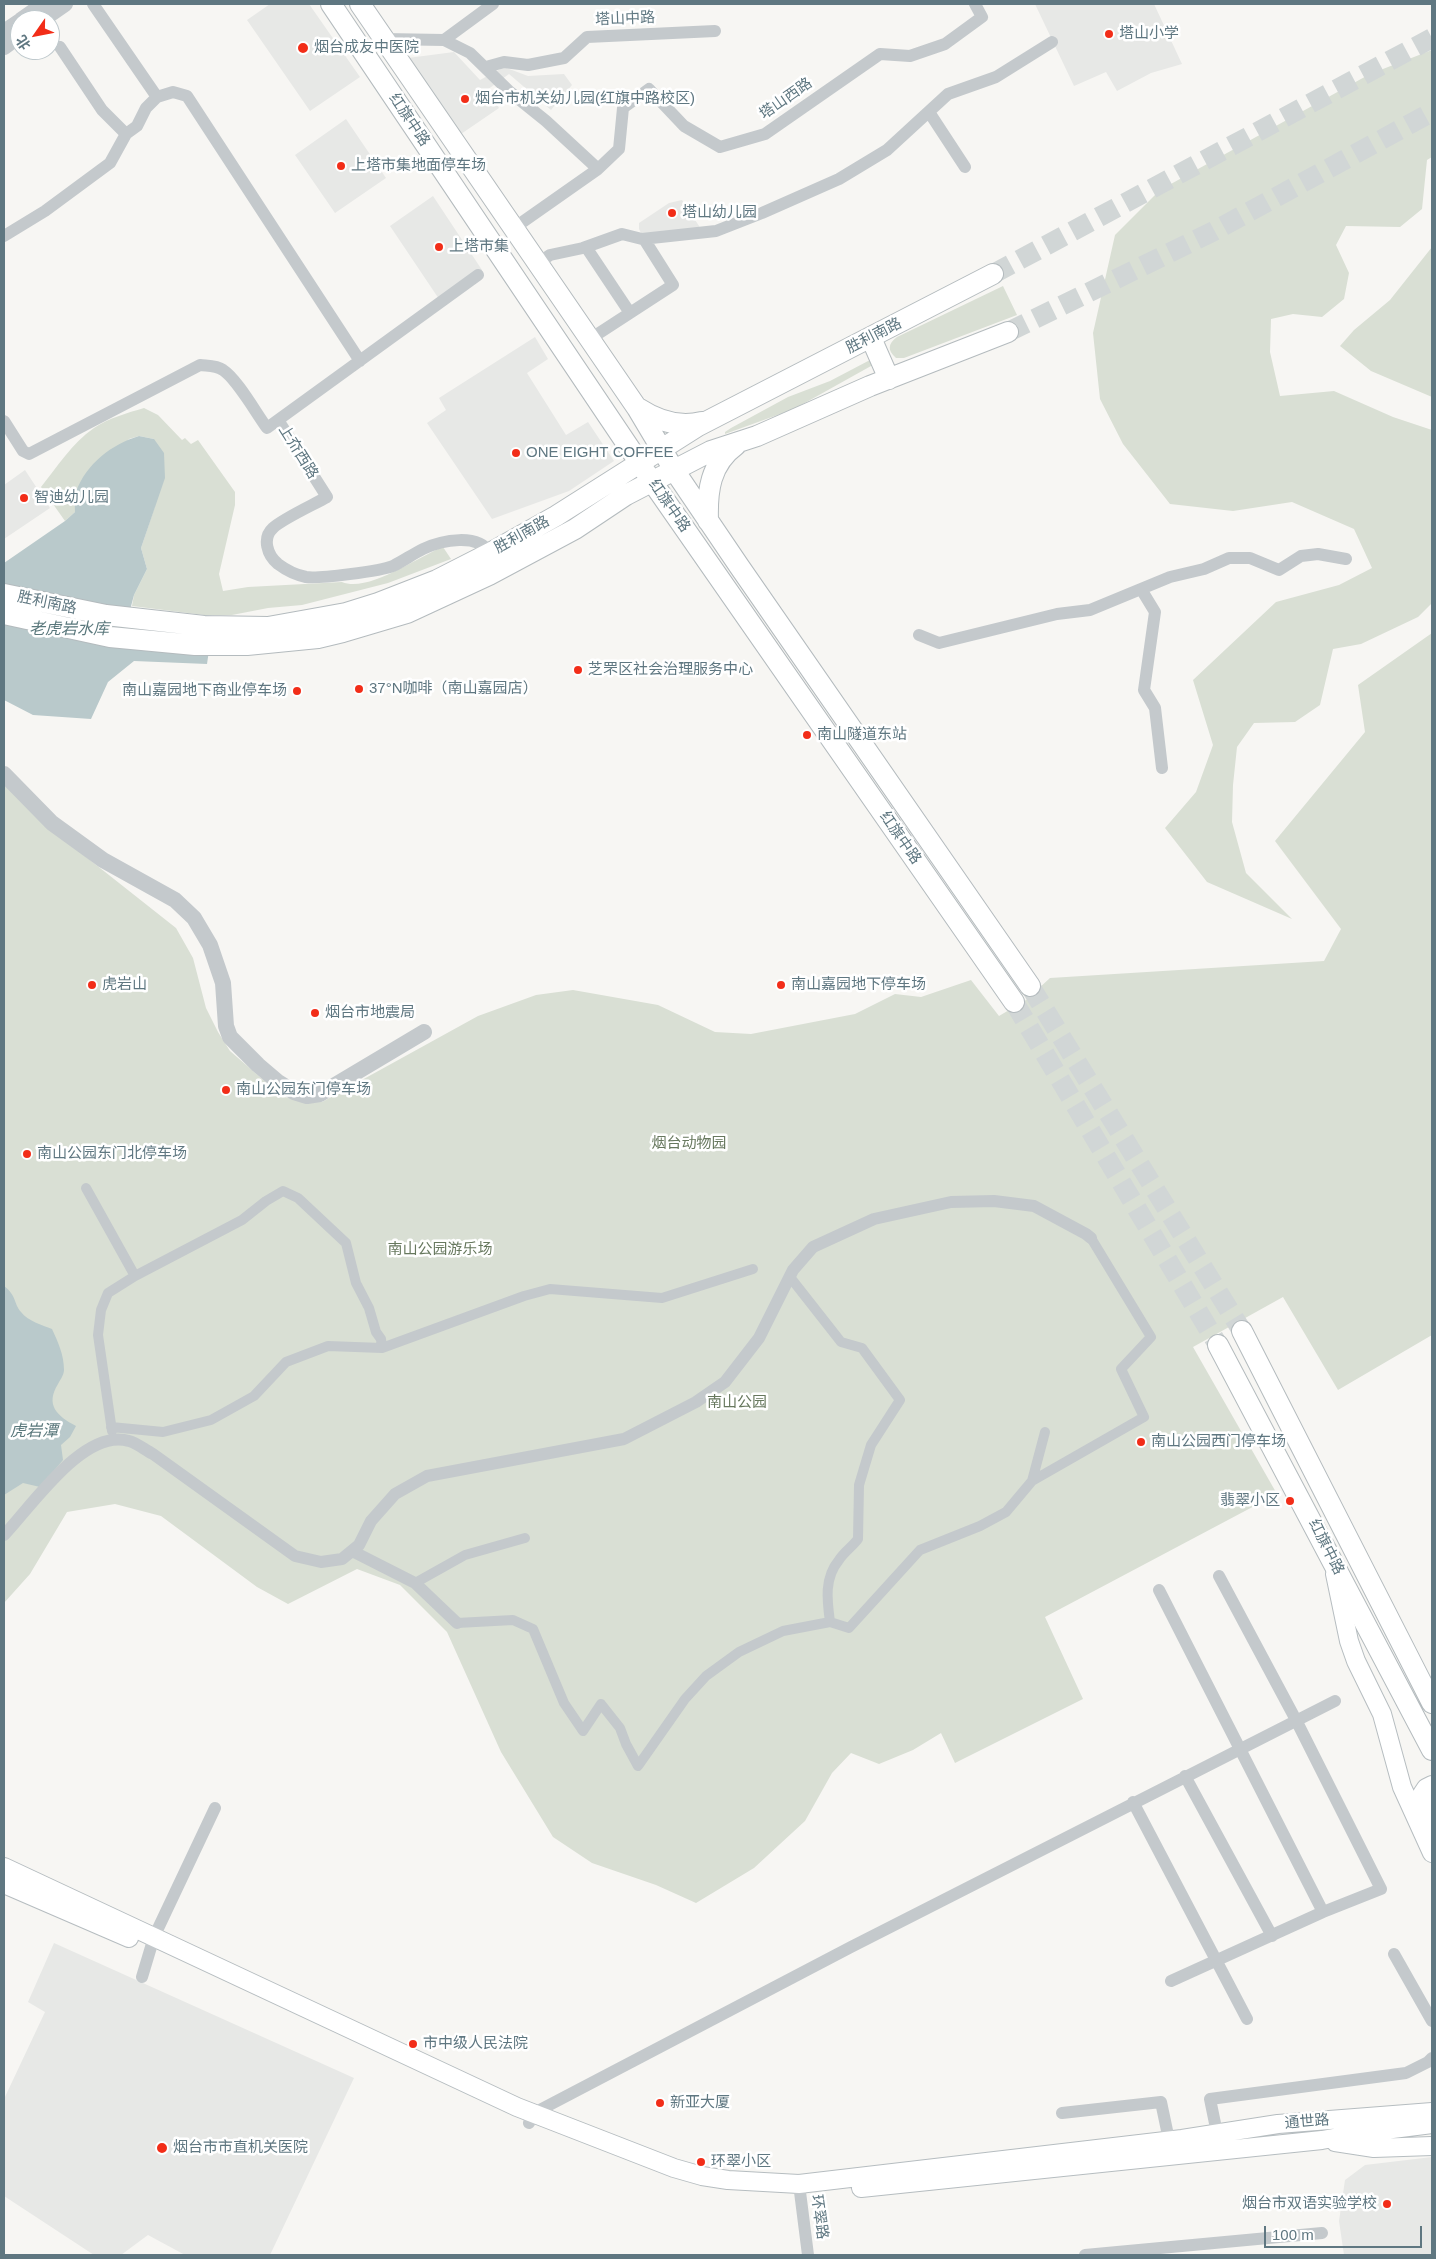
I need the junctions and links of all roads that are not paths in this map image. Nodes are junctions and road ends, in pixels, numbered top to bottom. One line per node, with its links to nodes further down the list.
1 (93, 4): 12 (street)
2 (331, 4): 36 (main road, 红旗中路)
3 (360, 4): 7 (main road, 红旗中路)
4 (493, 4): 8 (street)
5 (975, 4): 16 (street, 塔山西路)
6 (715, 31): 11 (street, 塔山中路)
7 (384, 39): 8 (street); 17 (main road, 红旗中路)
8 (444, 40): 11 (street)
9 (1052, 42): 13 (street)
10 (60, 46): 14 (street)
11 (486, 67): 16 (street)
12 (158, 97): 14 (street); 28 (street)
13 (929, 112): 15 (street); 19 (street)
14 (126, 134): 18 (street)
15 (965, 166)
16 (598, 169): 17 (street, 塔山西路)
17 (514, 228): 21 (main road, 红旗中路)
18 (4, 236)
19 (644, 239): 20 (street); 24 (street)
20 (586, 247): 21 (street); 24 (street)
21 (538, 263): 27 (main road, 红旗中路)
22 (993, 274): 26 (main road, 胜利南路)
23 (478, 275): 28 (street)
24 (630, 313): 27 (street)
25 (1008, 332): 29 (main road, 胜利南路)
26 (871, 338): 29 (main road); 31 (main road, 胜利南路)
27 (590, 339): 30 (main road, 红旗中路)
28 (360, 361): 32 (street)
29 (889, 379): 34 (main road, 胜利南路)
30 (637, 408): 31 (main road); 35 (main road, 红旗中路)
31 (714, 418): 35 (main road, 胜利南路)
32 (278, 420): 33 (street, 上夼西路); 40 (street, 上夼西路)
33 (4, 421)
34 (742, 442): 37 (main road, 胜利南路); 39 (main road)
35 (663, 448): 36 (main road, 胜利南路); 37 (main road, 红旗中路)
36 (640, 463): 38 (main road, 红旗中路); 40 (main road, 胜利南路)
37 (674, 470): 38 (main road, 胜利南路); 39 (main road, 红旗中路)
38 (653, 483): 44 (main road, 胜利南路); 49 (main road, 红旗中路)
39 (708, 521): 48 (main road, 红旗中路)
40 (490, 553): 43 (main road, 胜利南路)
41 (1346, 559): 42 (street)
42 (1141, 589): 45 (street); 46 (street)
43 (4, 594)
44 (4, 614)
45 (919, 635)
46 (1162, 768)
47 (4, 774): 50 (street)
48 (1030, 986)
49 (1014, 1002)
50 (424, 1032)
51 (86, 1188): 54 (street)
52 (1091, 1238): 55 (street); 62 (street)
53 (753, 1268): 58 (street)
54 (135, 1276): 58 (street); 59 (street)
55 (790, 1277): 65 (street); 70 (street)
56 (1242, 1331): 73 (main road, 红旗中路)
57 (1218, 1344): 66 (main road, 红旗中路)
58 (382, 1348): 59 (street)
59 (111, 1427): 61 (street)
60 (1046, 1432): 62 (street)
61 (113, 1440): 63 (street); 65 (street)
62 (1032, 1481): 70 (street)
63 (4, 1534)
64 (525, 1538): 68 (street)
65 (352, 1551): 68 (street)
66 (1331, 1557): 76 (main road, 红旗中路); 82 (main road)
67 (1219, 1576): 74 (street)
68 (415, 1583): 71 (street)
69 (1158, 1590): 75 (street)
70 (830, 1622): 71 (street)
71 (457, 1623)
72 (1335, 1701): 74 (street)
73 (1432, 1703)
74 (1296, 1720): 75 (street); 85 (street)
75 (1240, 1748): 77 (street); 85 (street)
76 (1432, 1750)
77 (1185, 1776): 79 (street); 86 (street)
78 (1432, 1785): 81 (main road)
79 (1133, 1802): 89 (street); 97 (street)
80 (215, 1808): 87 (street)
81 (1432, 1822)
82 (1432, 1853)
83 (4, 1867): 87 (main road)
84 (4, 1884): 87 (main road)
85 (1323, 1912): 86 (street)
86 (1272, 1936): 89 (street)
87 (153, 1942): 90 (street); 97 (main road)
88 (1394, 1954): 93 (street)
89 (1218, 1962): 91 (street); 92 (street)
90 (142, 1977)
91 (1172, 1981)
92 (1247, 2019)
93 (1432, 2021)
94 (1432, 2058): 99 (street)
95 (1432, 2112): 99 (main road, 通世路)
96 (1062, 2113): 100 (street)
97 (532, 2118): 103 (main road)
98 (1432, 2124): 101 (main road)
99 (1217, 2133): 100 (main road, 通世路)
100 (1176, 2139): 103 (main road, 通世路)
101 (1322, 2140): 102 (main road); 103 (main road)
102 (1432, 2146)
103 (799, 2189): 105 (street, 环翠路)
104 (1322, 2233): 106 (street)
105 (808, 2255)
106 (1085, 2255)

